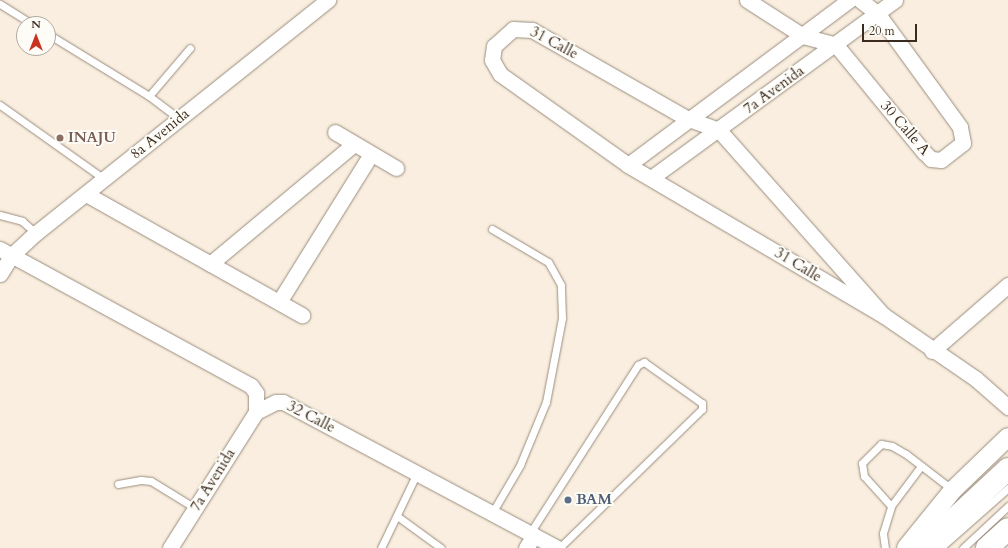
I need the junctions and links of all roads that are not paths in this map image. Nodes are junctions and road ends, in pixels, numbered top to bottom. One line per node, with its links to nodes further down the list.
1 (328, 0): 15 (street, 8a Avenida)
2 (747, 0): 9 (street)
3 (849, 0): 9 (street, 7a Avenida)
4 (860, 0): 7 (street, 30 Calle A)
5 (895, 0): 7 (street, 7a Avenida)
6 (0, 4): 8 (lane)
7 (878, 14): 11 (street, 7a Avenida); 11 (street, 30 Calle A)
8 (19, 16)
9 (803, 36): 11 (street); 16 (street, 7a Avenida)
10 (56, 39): 13 (lane)
11 (836, 45): 17 (street, 7a Avenida)
12 (190, 48): 13 (lane)
13 (149, 96): 15 (lane)
14 (0, 105): 24 (lane)
15 (179, 119): 24 (street, 8a Avenida)
16 (688, 119): 17 (street, 31 Calle); 21 (street, 7a Avenida); 21 (street, 31 Calle)
17 (719, 130): 23 (street, 7a Avenida); 35 (street, 31 Calle)
18 (335, 132): 19 (street)
19 (354, 144): 20 (street); 30 (street)
20 (371, 154): 22 (street); 33 (street)
21 (628, 165): 23 (street, 31 Calle)
22 (396, 168)
23 (651, 178): 35 (street, 31 Calle)
24 (104, 179): 25 (street, 8a Avenida)
25 (86, 194): 28 (street, 8a Avenida); 30 (street)
26 (0, 215): 28 (lane)
27 (492, 229): 49 (lane)
28 (36, 233): 29 (street, 8a Avenida)
29 (6, 252): 31 (street, 8a Avenida); 38 (street)
30 (210, 264): 33 (street)
31 (0, 274)
32 (1008, 285): 36 (street)
33 (279, 302): 34 (street)
34 (302, 315)
35 (883, 315): 36 (street, 31 Calle)
36 (932, 351): 37 (street, 31 Calle)
37 (1008, 407)
38 (256, 412): 42 (street, 32 Calle); 48 (street, 7a Avenida)
39 (1008, 437): 45 (street)
40 (921, 466): 45 (lane); 46 (lane); 46 (lane)
41 (1008, 469): 60 (highway)
42 (417, 473): 49 (street, 32 Calle); 50 (lane)
43 (118, 484): 48 (lane)
44 (1008, 488): 61 (lane)
45 (953, 490): 59 (street)
46 (891, 506): 58 (lane)
47 (1008, 506): 62 (lane)
48 (196, 508): 53 (street, 7a Avenida)
49 (492, 513): 52 (street, 32 Calle)
50 (397, 516): 54 (lane); 55 (lane)
51 (1008, 529): 63 (highway)
52 (532, 534): 56 (street); 57 (street, 32 Calle); 57 (lane)
53 (170, 548)
54 (381, 548)
55 (441, 548)
56 (526, 548)
57 (558, 548)
58 (885, 548)
59 (906, 548)
60 (923, 548)
61 (940, 548)
62 (962, 548)
63 (988, 548)

